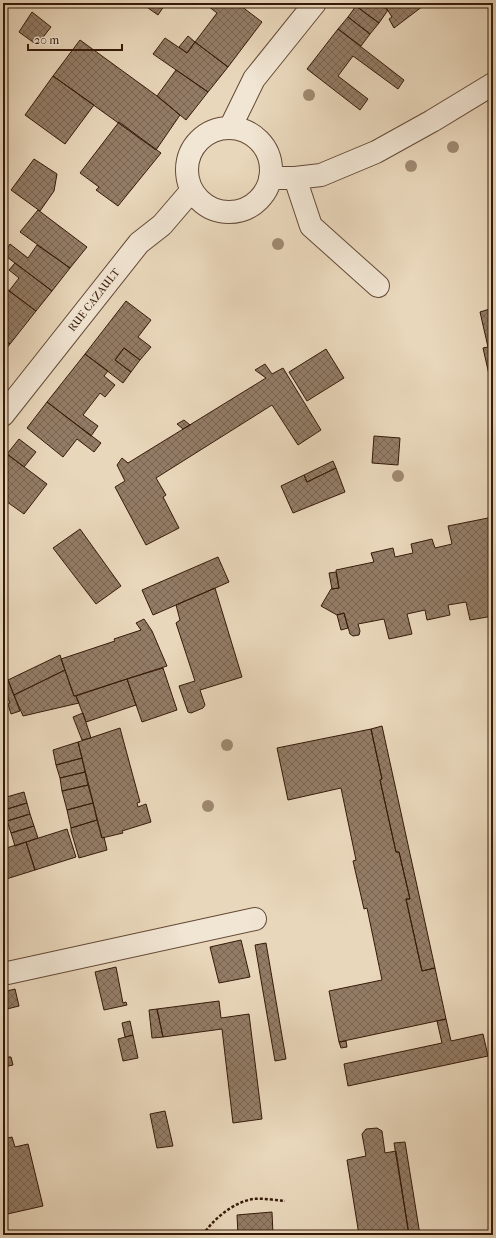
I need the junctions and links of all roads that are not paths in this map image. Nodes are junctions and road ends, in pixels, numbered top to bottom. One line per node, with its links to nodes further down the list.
1 (315, 3): 3 (street)
2 (493, 84): 5 (street)
3 (230, 128): 4 (street); 6 (street)
4 (270, 178): 5 (street); 6 (street)
5 (295, 178): 7 (street)
6 (192, 190): 8 (street, RUE CAZAULT)
7 (378, 286)
8 (3, 415)
9 (255, 919): 10 (street)
10 (3, 974)

